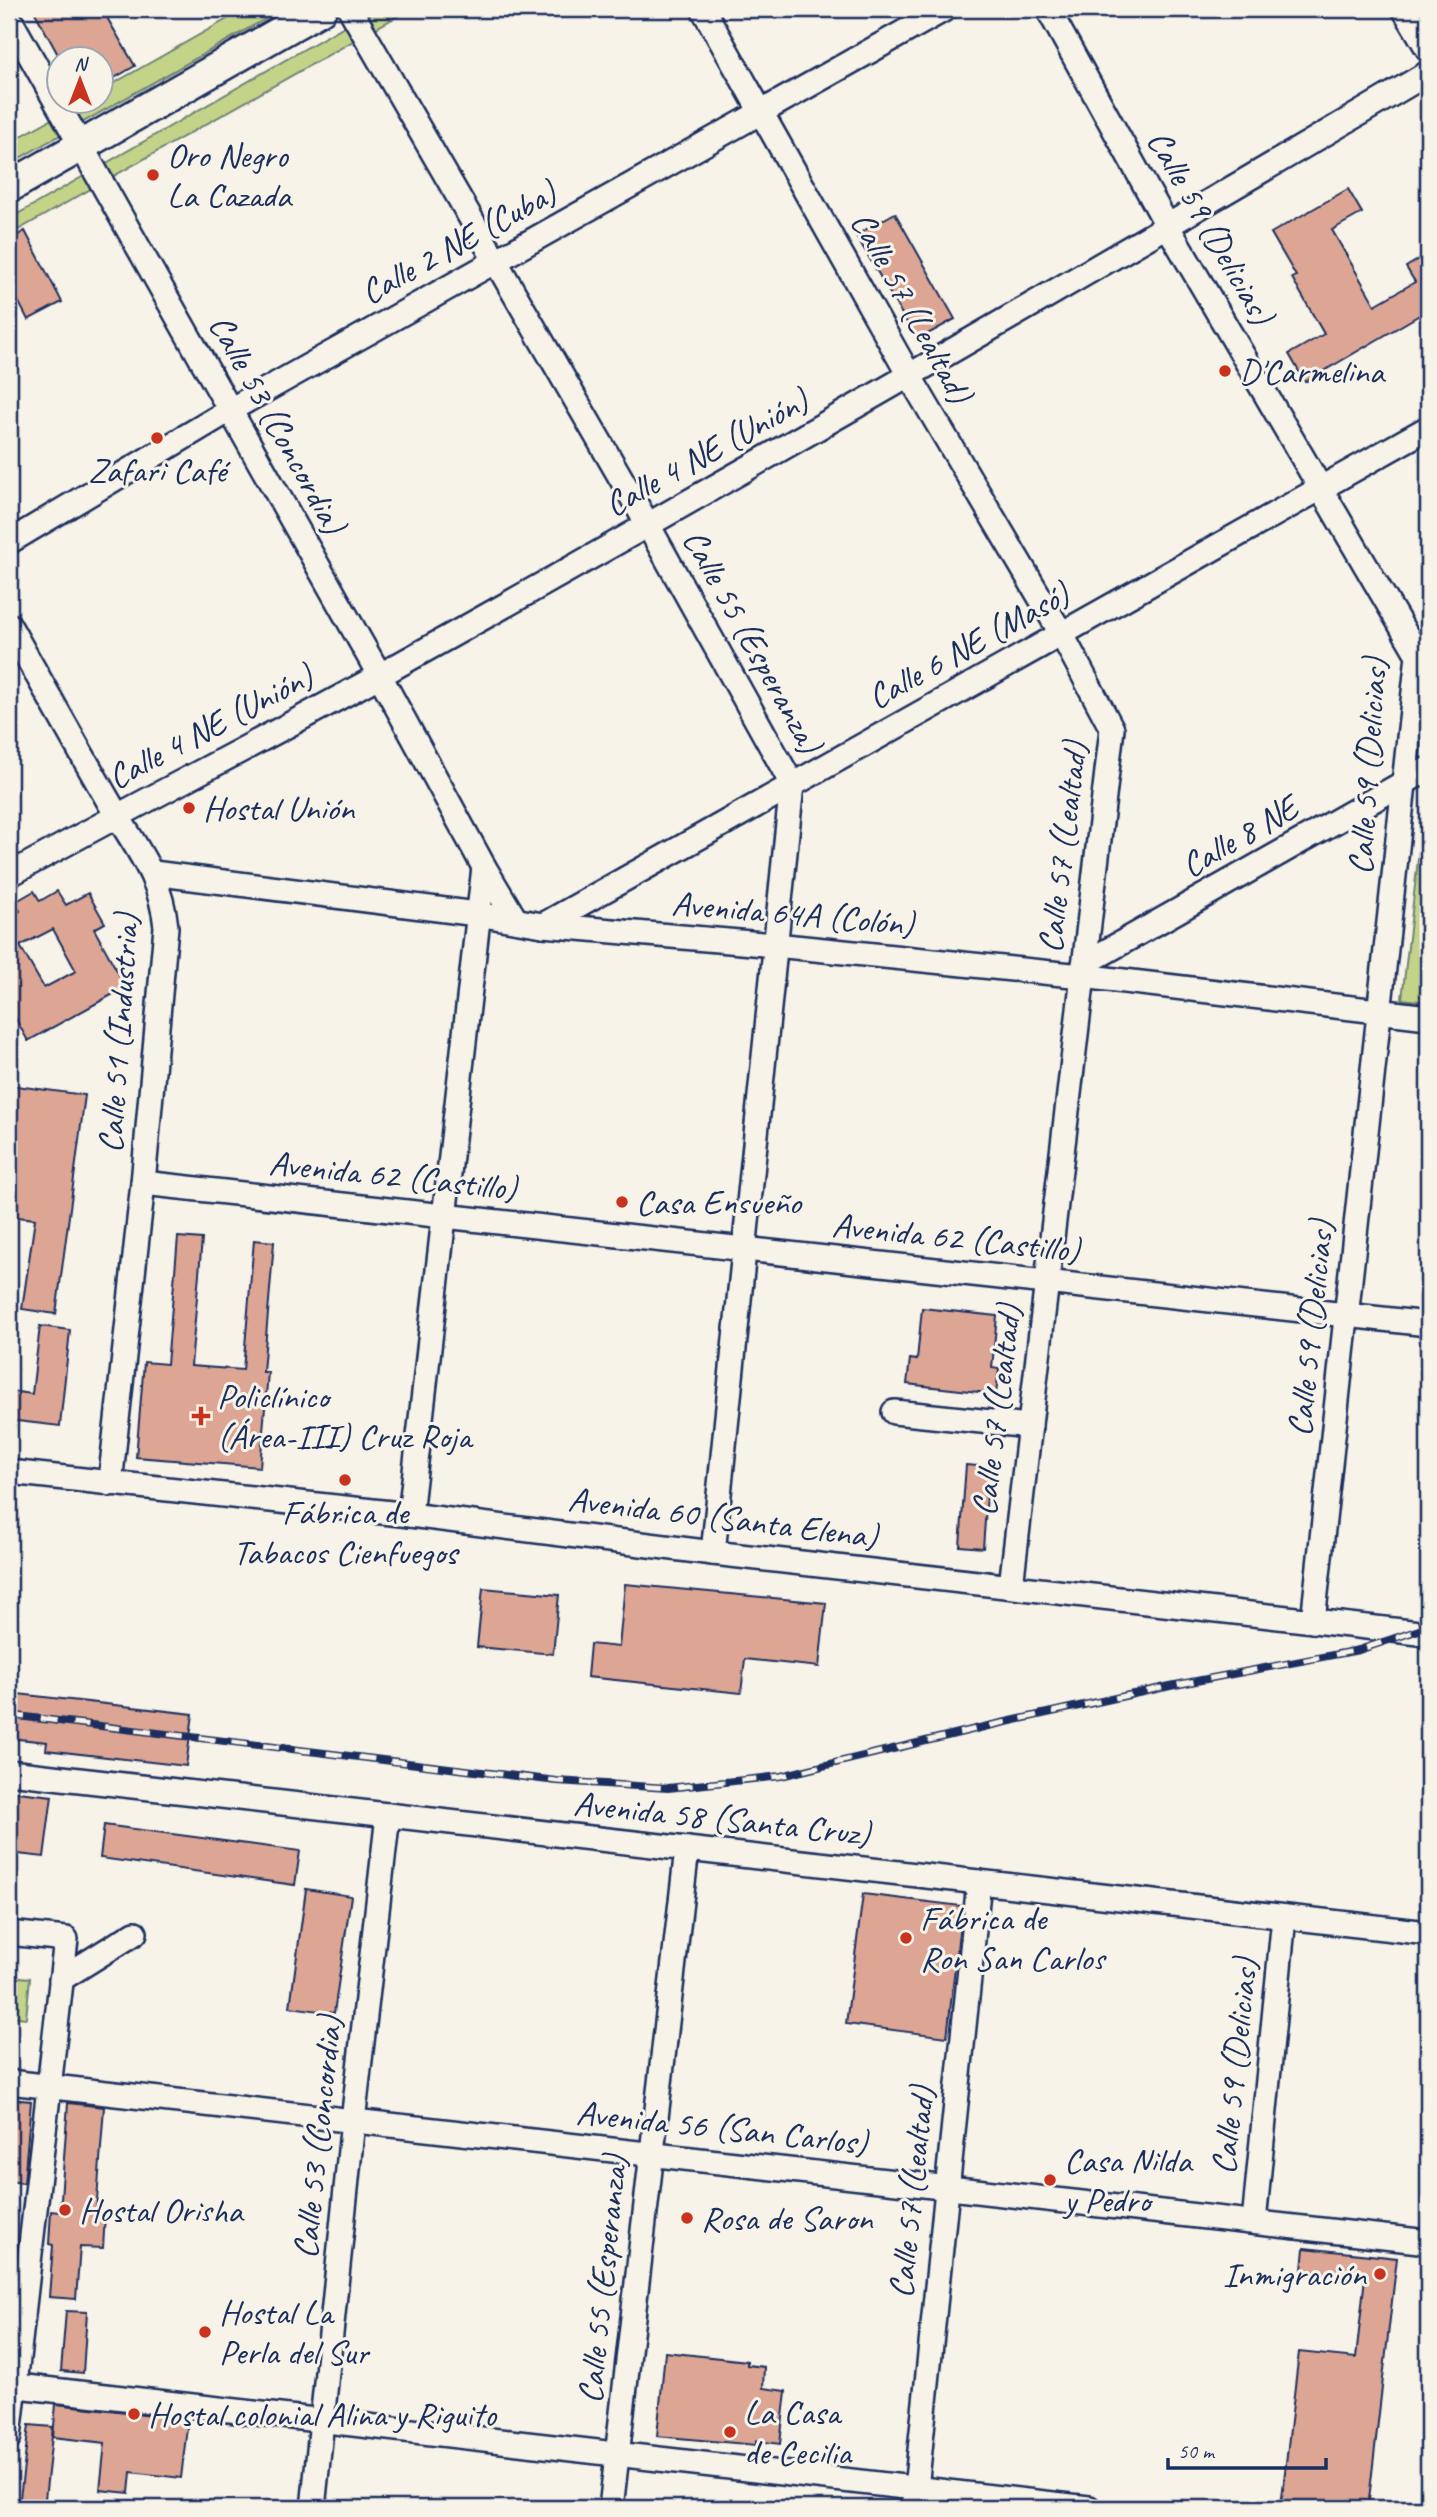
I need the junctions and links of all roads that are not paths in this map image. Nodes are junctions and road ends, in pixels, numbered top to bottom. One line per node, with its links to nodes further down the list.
1 (321, 9): 11 (main road)
2 (350, 9): 14 (street, Calle 55 (Esperanza))
3 (703, 9): 10 (street, Calle 57 (Lealtad))
4 (945, 9): 10 (street, Calle 2 NE (Cuba))
5 (1048, 9): 13 (street, Calle 59 (Delicias))
6 (1405, 9): 8 (street)
7 (9, 18): 11 (street, Calle 53 (Concordia))
8 (1428, 49)
9 (1428, 74): 13 (street, Calle 4 NE (Unión))
10 (762, 111): 14 (street, Calle 2 NE (Cuba)); 15 (street, Calle 57 (Lealtad))
11 (81, 146): 12 (main road); 16 (street, Calle 53 (Concordia))
12 (9, 187)
13 (1168, 227): 15 (street, Calle 4 NE (Unión)); 18 (street, Calle 59 (Delicias))
14 (497, 261): 16 (street, Calle 2 NE (Cuba)); 19 (street, Calle 55 (Esperanza))
15 (910, 377): 19 (street, Calle 4 NE (Unión)); 22 (street, Calle 57 (Lealtad))
16 (230, 410): 20 (street, Calle 2 NE (Cuba)); 23 (street, Calle 53 (Concordia))
17 (1428, 428): 18 (street, Calle 6 NE (Masó))
18 (1321, 488): 22 (street, Calle 6 NE (Masó)); 25 (street, Calle 59 (Delicias))
19 (648, 525): 23 (street, Calle 4 NE (Unión)); 26 (street, Calle 55 (Esperanza))
20 (9, 541)
21 (9, 625): 27 (street, Calle 51 (Industria))
22 (1061, 633): 26 (street, Calle 6 NE (Masó)); 35 (street, Calle 57 (Lealtad))
23 (380, 676): 27 (street, Calle 4 NE (Unión)); 28 (street, Calle 53 (Concordia))
24 (1428, 769): 25 (street, Calle 8 NE)
25 (1404, 782): 35 (street, Calle 8 NE); 36 (street, Calle 59 (Delicias))
26 (792, 784): 33 (street, Calle 6 NE (Masó)); 34 (street, Calle 55 (Esperanza))
27 (116, 815): 29 (street, Calle 51 (Industria)); 30 (street, Calle 4 NE (Unión))
28 (484, 867): 31 (street); 32 (street, Calle 53 (Concordia))
29 (153, 873): 31 (street, Avenida 64A (Colón)); 38 (street, Calle 51 (Industria))
30 (9, 875)
31 (477, 914): 32 (street, Avenida 64A (Colón)); 39 (street)
32 (515, 919): 33 (street, Avenida 64A (Colón))
33 (543, 925): 34 (street, Avenida 64A (Colón))
34 (775, 945): 35 (street, Avenida 64A (Colón)); 40 (street, Calle 55 (Esperanza))
35 (1083, 970): 36 (street, Avenida 64A (Colón)); 41 (street, Calle 57 (Lealtad))
36 (1379, 1011): 37 (street, Avenida 64A (Colón)); 42 (street, Calle 59 (Delicias))
37 (1428, 1017)
38 (143, 1183): 39 (street, Avenida 62 (Castillo)); 47 (street, Calle 51 (Industria))
39 (444, 1216): 40 (street, Avenida 62 (Castillo)); 48 (street)
40 (744, 1249): 41 (street, Avenida 62 (Castillo)); 49 (street, Calle 55 (Esperanza))
41 (1047, 1283): 42 (street, Avenida 62 (Castillo)); 45 (street, Calle 57 (Lealtad))
42 (1347, 1315): 43 (street, Avenida 62 (Castillo)); 51 (street, Calle 59 (Delicias))
43 (1428, 1324)
44 (894, 1412): 45 (street)
45 (1030, 1426): 50 (street, Calle 57 (Lealtad))
46 (9, 1472): 47 (street, Avenida 60 (Santa Elena))
47 (110, 1484): 48 (street, Avenida 60 (Santa Elena))
48 (410, 1514): 49 (street, Avenida 60 (Santa Elena))
49 (713, 1552): 50 (street, Avenida 60 (Santa Elena))
50 (1011, 1586): 51 (street, Avenida 60 (Santa Elena))
51 (1313, 1621): 52 (street, Avenida 60 (Santa Elena))
52 (1428, 1633)
53 (9, 1772): 54 (street, Avenida 58 (Santa Cruz))
54 (388, 1815): 55 (street, Avenida 58 (Santa Cruz)); 64 (street, Calle 53 (Concordia))
55 (687, 1849): 56 (street, Avenida 58 (Santa Cruz)); 65 (street, Calle 55 (Esperanza))
56 (979, 1882): 57 (street, Avenida 58 (Santa Cruz)); 66 (street, Calle 57 (Lealtad))
57 (1284, 1917): 60 (street, Avenida 58 (Santa Cruz)); 67 (street, Calle 59 (Delicias))
58 (9, 1933): 61 (street)
59 (135, 1933): 61 (street)
60 (1428, 1933)
61 (61, 1979): 63 (street)
62 (9, 2082): 63 (street, Avenida 56 (San Carlos))
63 (50, 2087): 64 (street, Avenida 56 (San Carlos)); 69 (street)
64 (353, 2121): 65 (street, Avenida 56 (San Carlos)); 70 (street, Calle 53 (Concordia))
65 (651, 2155): 66 (street, Avenida 56 (San Carlos)); 72 (street, Calle 55 (Esperanza))
66 (946, 2188): 67 (street, Avenida 56 (San Carlos)); 73 (street, Calle 57 (Lealtad))
67 (1254, 2222): 68 (street, Avenida 56 (San Carlos))
68 (1428, 2242)
69 (12, 2386): 70 (street); 71 (street)
70 (323, 2421): 72 (street); 74 (street, Calle 53 (Concordia))
71 (9, 2437)
72 (617, 2455): 73 (street); 75 (street, Calle 55 (Esperanza))
73 (915, 2498): 76 (street)
74 (313, 2508)
75 (611, 2508)
76 (1089, 2508)

